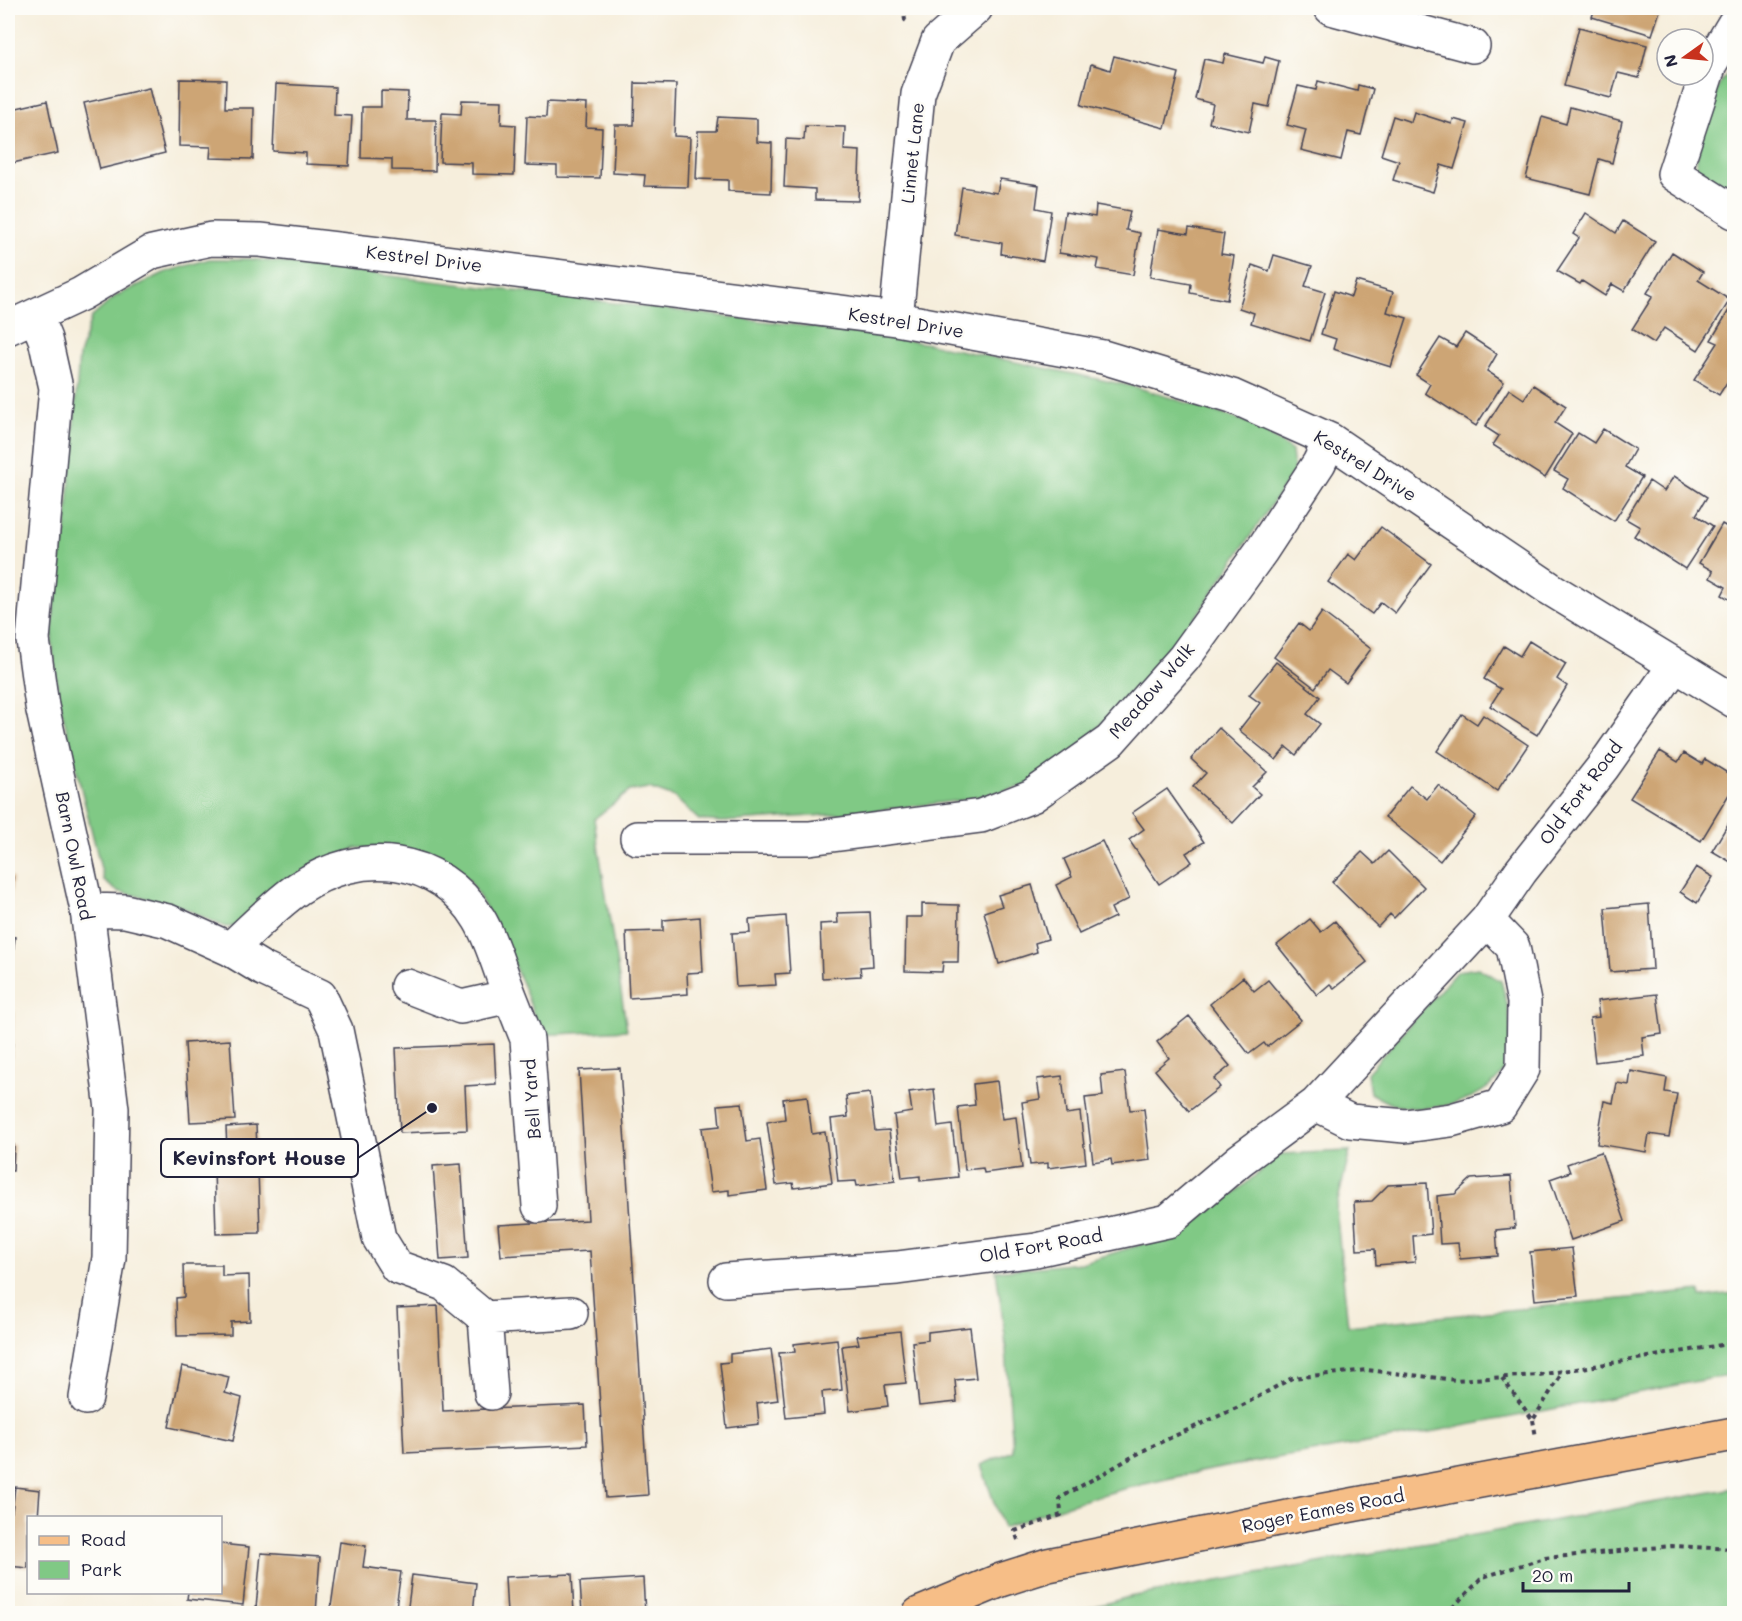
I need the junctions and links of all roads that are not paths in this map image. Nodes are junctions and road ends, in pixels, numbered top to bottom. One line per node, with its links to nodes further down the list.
1 (976, 8): 6 (street, Linnet Lane)
2 (1331, 8): 4 (street)
3 (1734, 24): 5 (street)
4 (1473, 46)
5 (1734, 212)
6 (897, 319): 7 (street, Kestrel Drive); 8 (street, Kestrel Drive)
7 (22, 323): 12 (street, Barn Owl Road)
8 (1330, 440): 9 (street, Kestrel Drive); 11 (street, Meadow Walk)
9 (1675, 665): 10 (street, Kestrel Drive); 13 (street, Old Fort Road)
10 (1734, 701)
11 (637, 838)
12 (87, 910): 14 (street); 23 (street, Barn Owl Road)
13 (1487, 920): 17 (street, Old Fort Road); 17 (street)
14 (230, 950): 16 (street, Bell Yard); 21 (street)
15 (407, 986): 16 (street)
16 (510, 996): 18 (street, Bell Yard)
17 (1316, 1104): 19 (street, Old Fort Road)
18 (539, 1206)
19 (726, 1280)
20 (571, 1313): 21 (street)
21 (485, 1318): 22 (street)
22 (491, 1393)
23 (86, 1398)
24 (1734, 1434): 25 (main road, Roger Eames Road)
25 (920, 1614)

